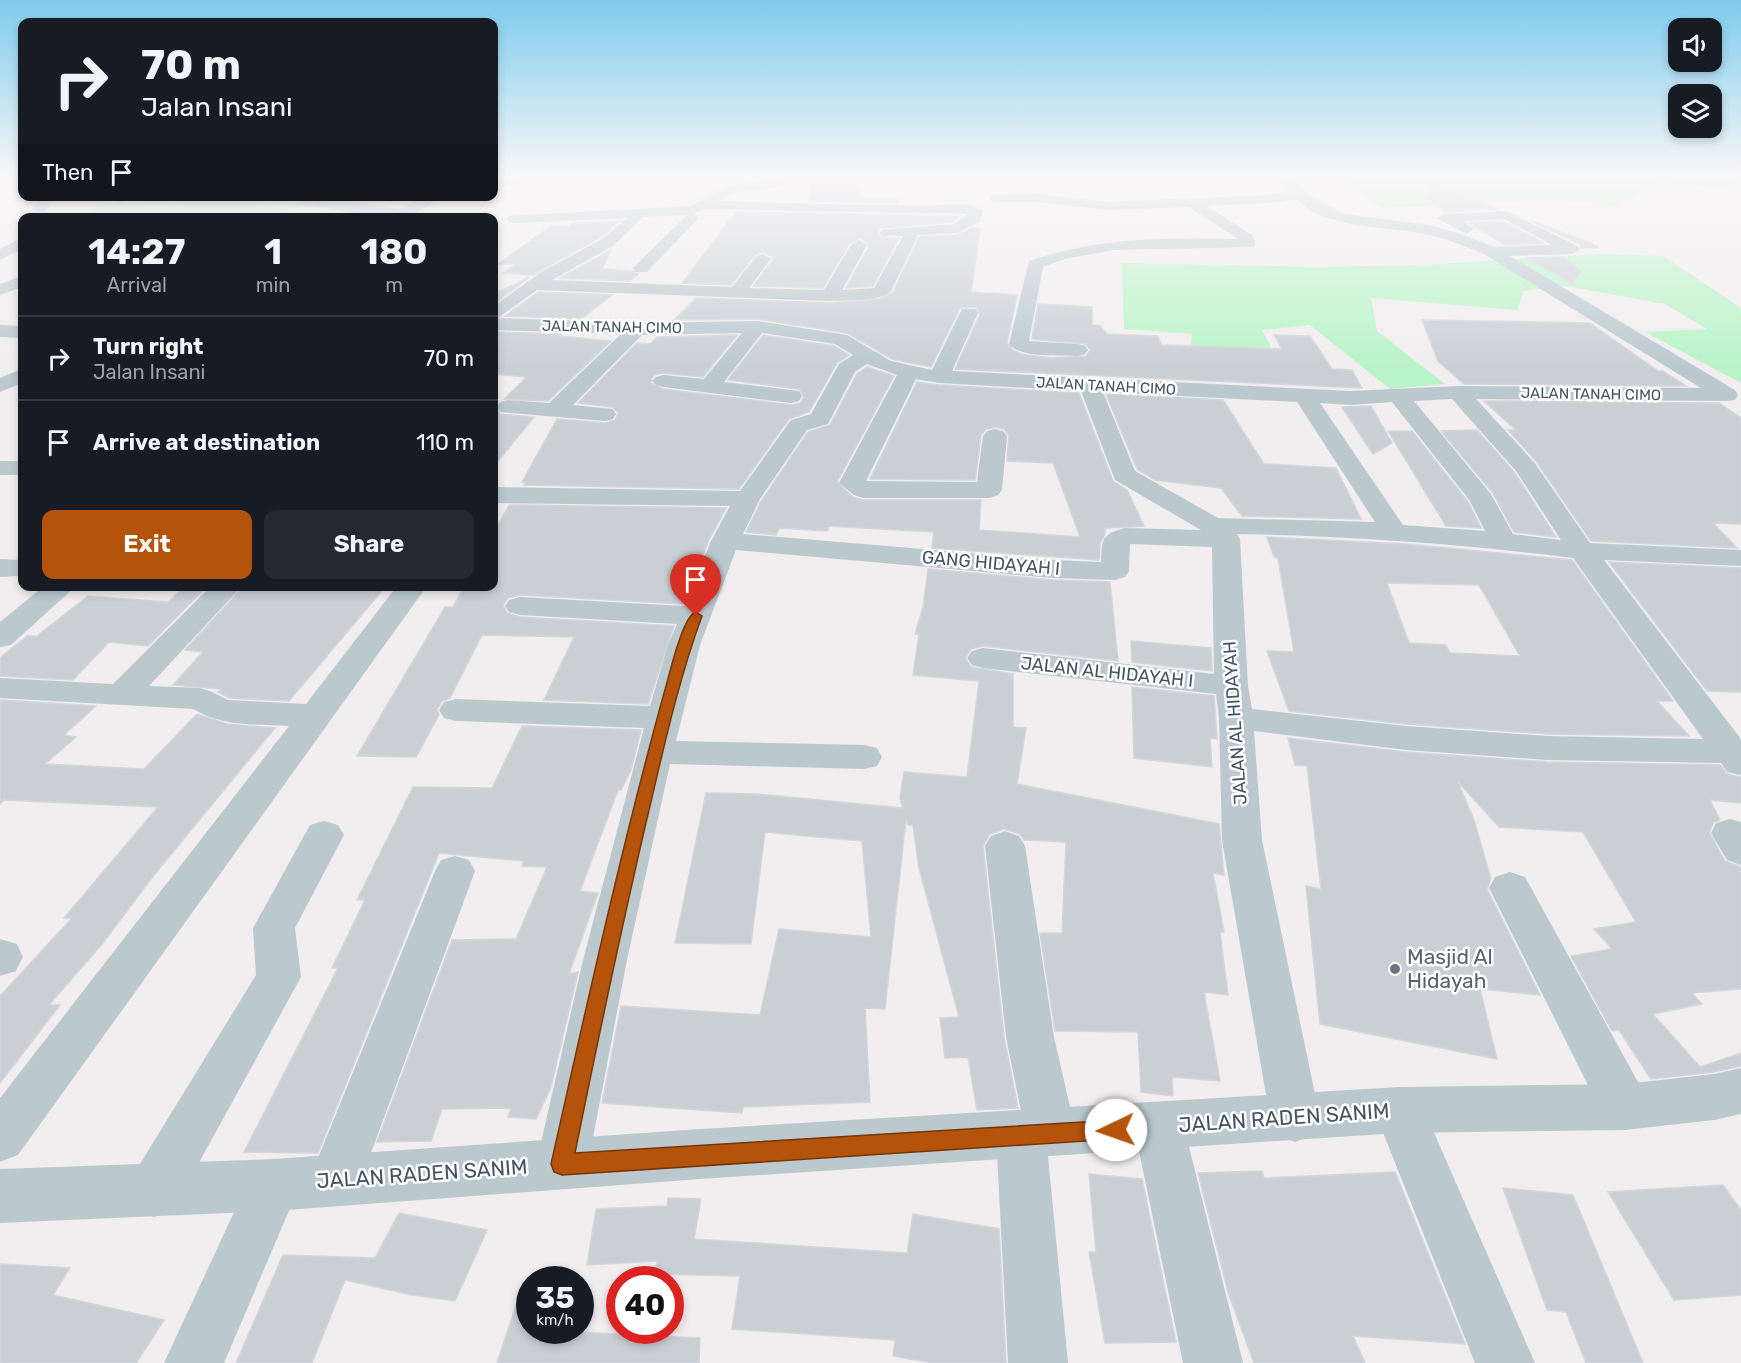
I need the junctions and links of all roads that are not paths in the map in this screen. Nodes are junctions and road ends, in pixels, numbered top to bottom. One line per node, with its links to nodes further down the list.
1 (612, 241): 14 (street)
2 (668, 241): 17 (street)
3 (908, 241): 24 (street)
4 (1151, 241): 10 (street)
5 (1247, 241): 10 (street)
6 (1465, 241): 16 (street)
7 (1489, 241): 13 (street)
8 (1556, 241): 13 (street)
9 (18, 244): 12 (street)
10 (1155, 244): 33 (street)
11 (859, 245): 24 (street)
12 (1, 247)
13 (1510, 251): 16 (street)
14 (597, 252): 17 (street); 21 (street)
15 (1455, 252): 16 (street)
16 (1492, 252): 49 (street)
17 (655, 254): 19 (street)
18 (763, 259): 23 (street)
19 (641, 268)
20 (18, 283): 22 (street)
21 (535, 285): 23 (street); 25 (street)
22 (0, 290)
23 (736, 293): 24 (street)
24 (830, 296): 32 (street)
25 (498, 311)
26 (969, 314): 39 (street)
27 (498, 324): 29 (street, JALAN TANAH CIMO)
28 (757, 327): 29 (street, JALAN TANAH CIMO); 32 (street, JALAN TANAH CIMO); 42 (street)
29 (637, 329): 51 (street)
30 (0, 331): 31 (street)
31 (18, 332)
32 (840, 339): 34 (street, JALAN TANAH CIMO)
33 (1078, 350)
34 (867, 356): 36 (street, JALAN TANAH CIMO); 57 (street)
35 (0, 370): 37 (street)
36 (909, 372): 39 (street, JALAN TANAH CIMO); 53 (street)
37 (18, 373)
38 (18, 377): 43 (street)
39 (939, 377): 41 (street, JALAN TANAH CIMO)
40 (663, 381): 42 (street)
41 (1090, 385): 48 (street, JALAN TANAH CIMO); 59 (street)
42 (708, 387): 44 (street)
43 (0, 388): 45 (street)
44 (786, 389)
45 (18, 390)
46 (1458, 392): 47 (street, JALAN TANAH CIMO); 49 (street, JALAN TANAH CIMO); 62 (street)
47 (1398, 395): 48 (street, JALAN TANAH CIMO); 61 (street)
48 (1305, 397): 58 (street)
49 (1736, 401)
50 (508, 407): 51 (street)
51 (555, 410): 52 (street)
52 (605, 414)
53 (994, 436)
54 (0, 468): 55 (street)
55 (18, 468)
56 (498, 495): 57 (street)
57 (747, 499): 60 (street)
58 (1394, 531): 59 (street); 61 (street)
59 (1220, 533): 60 (street, GANG HIDAYAH I); 75 (street, JALAN AL HIDAYAH)
60 (725, 541): 70 (street)
61 (1503, 541): 62 (street)
62 (1582, 551): 63 (street); 80 (street)
63 (1741, 558)
64 (0, 568): 65 (street)
65 (18, 568)
66 (56, 591): 71 (street)
67 (223, 591): 74 (street)
68 (409, 591): 77 (street)
69 (520, 606): 70 (street)
70 (696, 616): 78 (street)
71 (0, 638)
72 (983, 658): 75 (street, JALAN AL HIDAYAH I)
73 (0, 688): 74 (street)
74 (123, 693): 77 (street)
75 (1234, 702): 80 (street, JALAN AL HIDAYAH I); 88 (street, JALAN AL HIDAYAH)
76 (456, 710): 78 (street)
77 (316, 716): 91 (street)
78 (660, 735): 79 (street); 92 (street)
79 (864, 757)
80 (1736, 758)
81 (324, 835): 95 (street)
82 (1005, 846): 90 (street)
83 (455, 871): 93 (street)
84 (1510, 888): 86 (street)
85 (1741, 1091): 86 (street, JALAN RADEN SANIM)
86 (1625, 1107): 87 (street, JALAN RADEN SANIM)
87 (1399, 1110): 88 (street, JALAN RADEN SANIM); 100 (street)
88 (1295, 1118): 89 (street, JALAN RADEN SANIM)
89 (1159, 1127): 90 (street, JALAN RADEN SANIM); 99 (street)
90 (1036, 1134): 92 (street, JALAN RADEN SANIM); 98 (street)
91 (0, 1138)
92 (562, 1164): 93 (street, JALAN RADEN SANIM)
93 (335, 1180): 94 (street, JALAN RADEN SANIM)
94 (274, 1185): 95 (street, JALAN RADEN SANIM); 97 (street)
95 (154, 1191): 96 (street, JALAN RADEN SANIM)
96 (0, 1196)
97 (194, 1363)
98 (1038, 1363)
99 (1213, 1363)
100 (1505, 1363)

